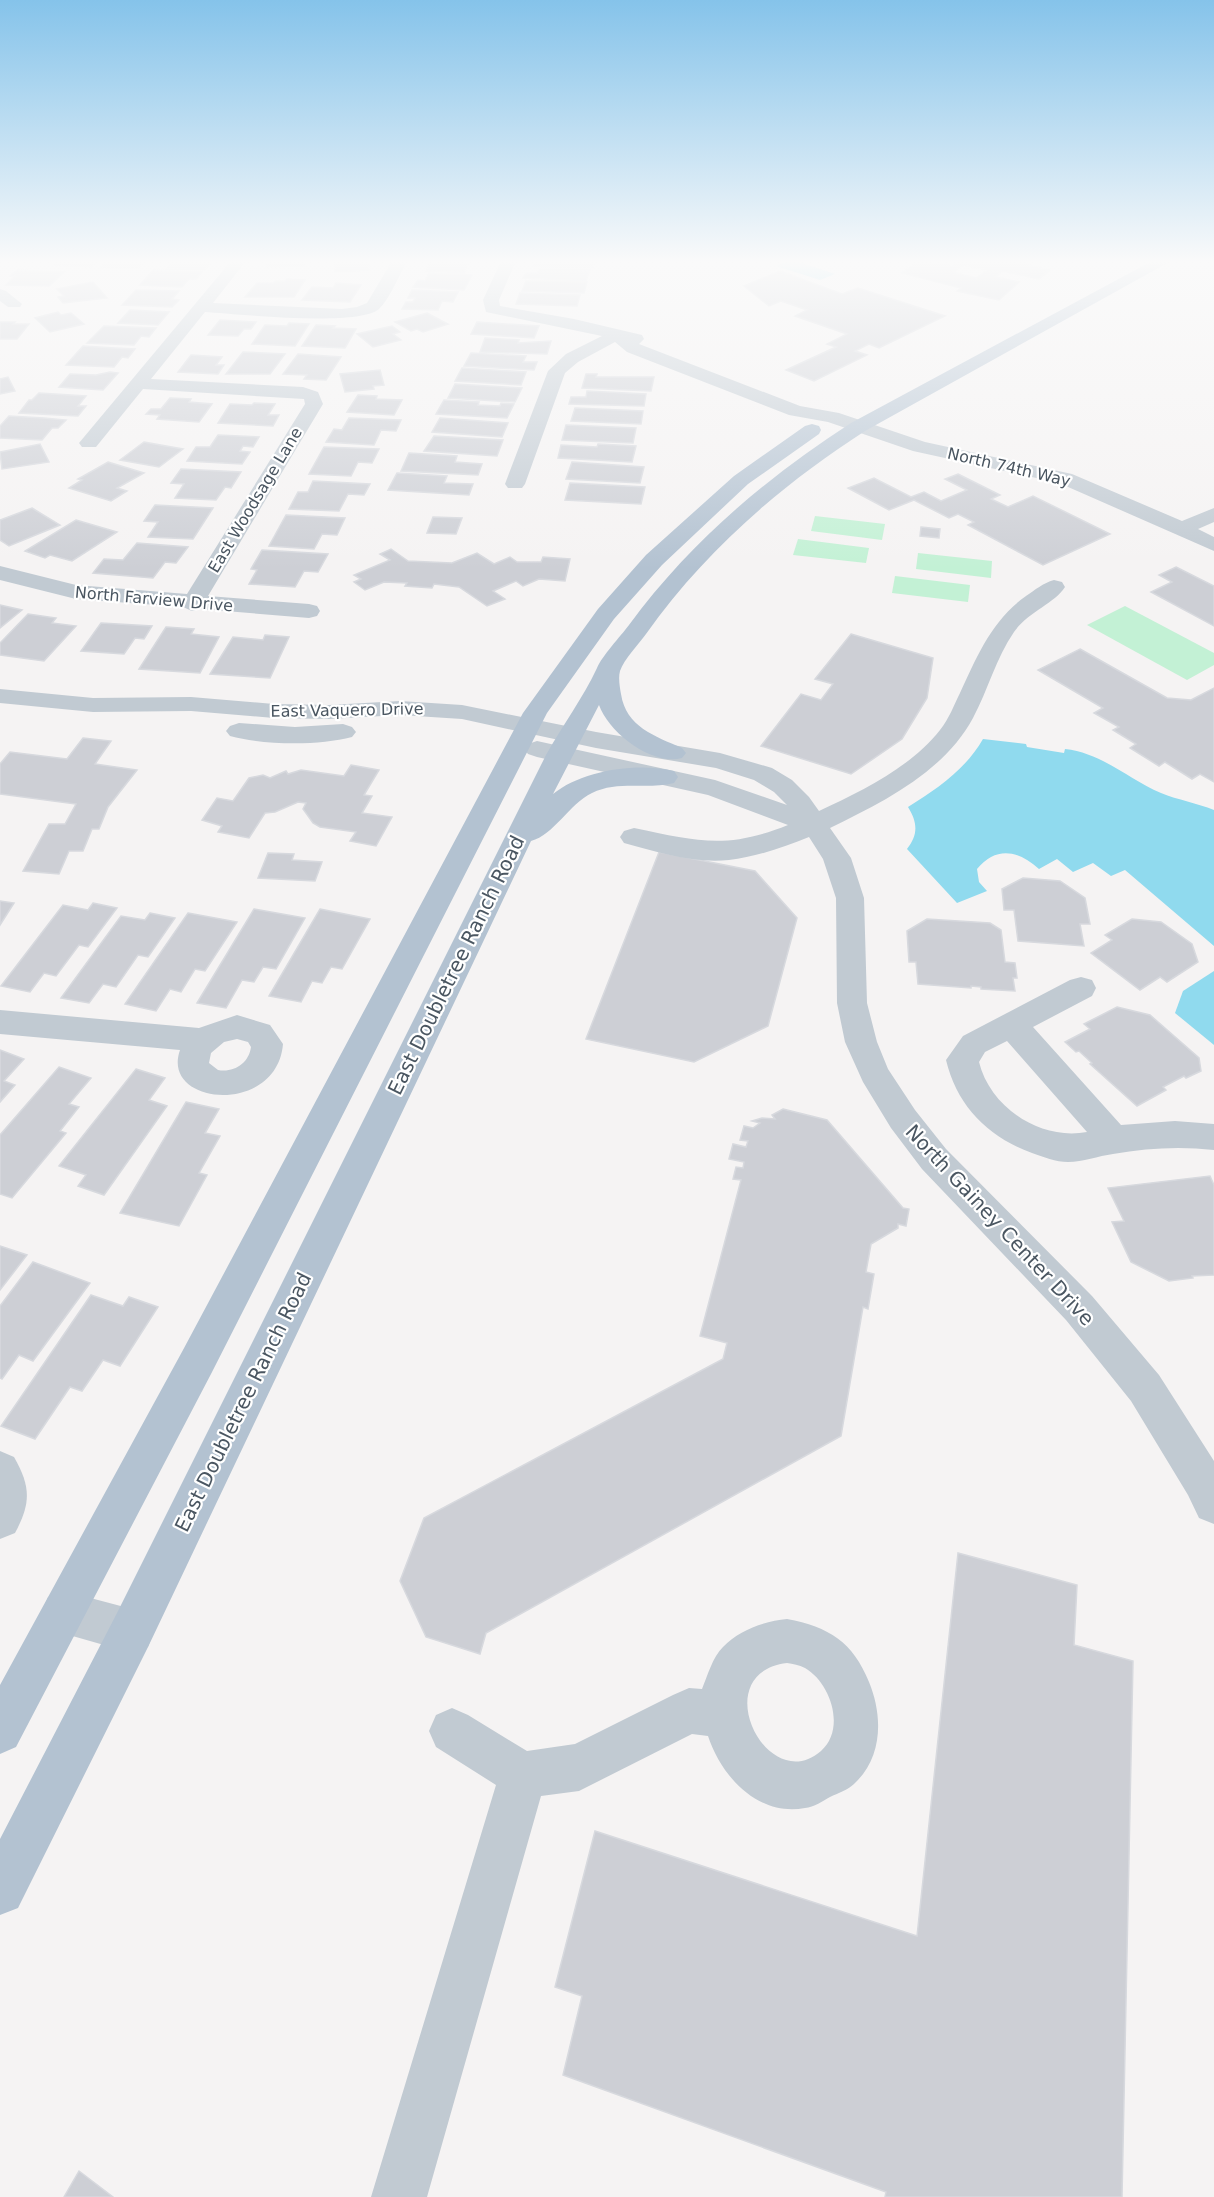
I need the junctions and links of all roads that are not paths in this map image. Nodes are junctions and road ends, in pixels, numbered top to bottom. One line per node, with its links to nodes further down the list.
1 (156, 364): 8 (street)
2 (566, 364): 13 (street)
3 (673, 364): 7 (street, North 74th Way)
4 (710, 364): 6 (street, North 74th Way)
5 (975, 364): 11 (main road, East Doubletree Ranch Road)
6 (737, 374): 7 (street); 10 (street, North 74th Way)
7 (718, 381): 10 (street, North 74th Way)
8 (140, 384): 12 (street); 19 (street, East Woodsage Lane)
9 (851, 407): 10 (main road)
10 (832, 417): 11 (street, North 74th Way); 23 (main road)
11 (858, 427): 15 (street, North 74th Way); 21 (main road, East Doubletree Ranch Road)
12 (89, 443)
13 (515, 484)
14 (1214, 514): 15 (street)
15 (1182, 529): 16 (street, North 74th Way)
16 (1214, 545)
17 (0, 573): 19 (street, North Farview Drive)
18 (1054, 587): 26 (street)
19 (192, 604): 20 (street, North Farview Drive)
20 (309, 611)
21 (608, 669): 24 (main road, East Doubletree Ranch Road); 25 (main road)
22 (0, 696): 23 (street, East Vaquero Drive)
23 (523, 735): 24 (street); 38 (main road)
24 (564, 745): 25 (street); 28 (main road, East Doubletree Ranch Road)
25 (669, 765): 26 (street); 28 (main road)
26 (812, 824): 27 (street); 36 (street, North Gainey Center Drive)
27 (634, 837)
28 (512, 850): 39 (main road, East Doubletree Ranch Road)
29 (1081, 988): 31 (street)
30 (0, 1022): 32 (street)
31 (1011, 1024): 34 (street); 34 (street)
32 (203, 1040)
33 (1214, 1137): 34 (street)
34 (1114, 1140)
35 (0, 1471): 37 (street)
36 (1214, 1504)
37 (0, 1518)
38 (64, 1613): 39 (street); 41 (main road)
39 (132, 1631): 44 (main road, East Doubletree Ranch Road)
40 (723, 1714): 43 (street)
41 (0, 1731)
42 (452, 1731): 43 (street)
43 (523, 1775): 45 (street)
44 (0, 1890)
45 (399, 2197)

